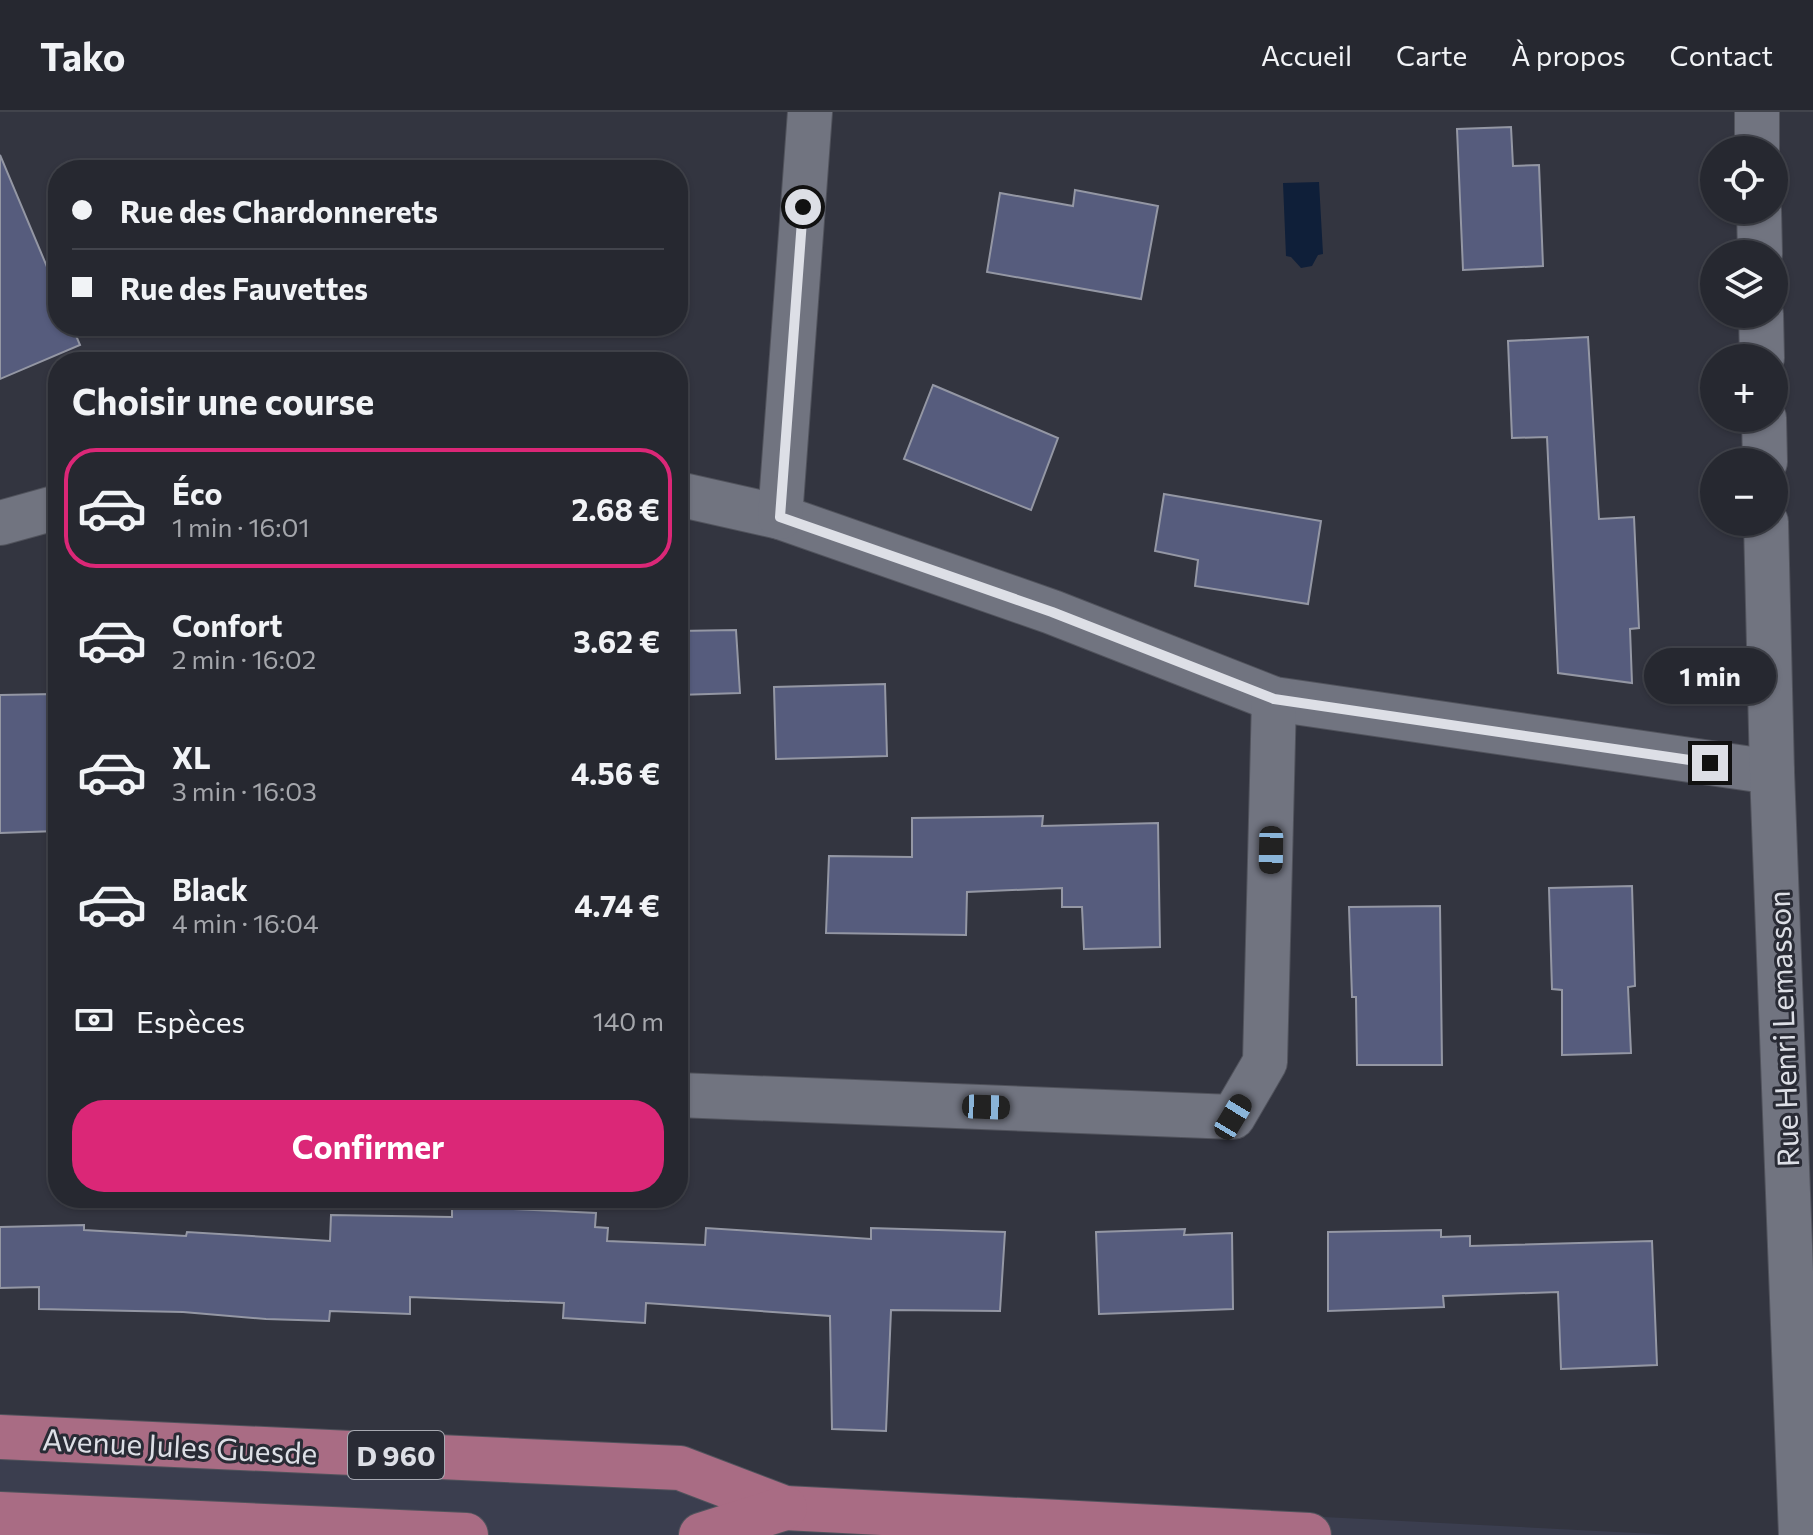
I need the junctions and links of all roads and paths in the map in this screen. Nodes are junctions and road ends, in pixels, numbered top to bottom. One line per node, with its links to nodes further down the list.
1 (810, 112): 6 (street)
2 (1757, 112): 3 (street)
3 (1757, 136)
4 (688, 496): 6 (street)
5 (48, 510): 7 (street)
6 (780, 517): 9 (street)
7 (0, 523)
8 (1766, 536): 10 (street, Rue Henri Lemasson)
9 (1274, 699): 10 (street); 11 (street)
10 (1772, 772): 12 (street, Rue Henri Lemasson)
11 (688, 1095)
12 (1801, 1210): 19 (street, Rue Henri Lemasson)
13 (0, 1437): 14 (main road, Avenue Jules Guesde / D 960)
14 (785, 1508): 17 (main road, Avenue Jules Guesde / D 960); 18 (main road, Avenue Jules Guesde / D 960)
15 (0, 1514): 16 (main road)
16 (466, 1535)
17 (701, 1535)
18 (1309, 1535)
19 (1801, 1535)

